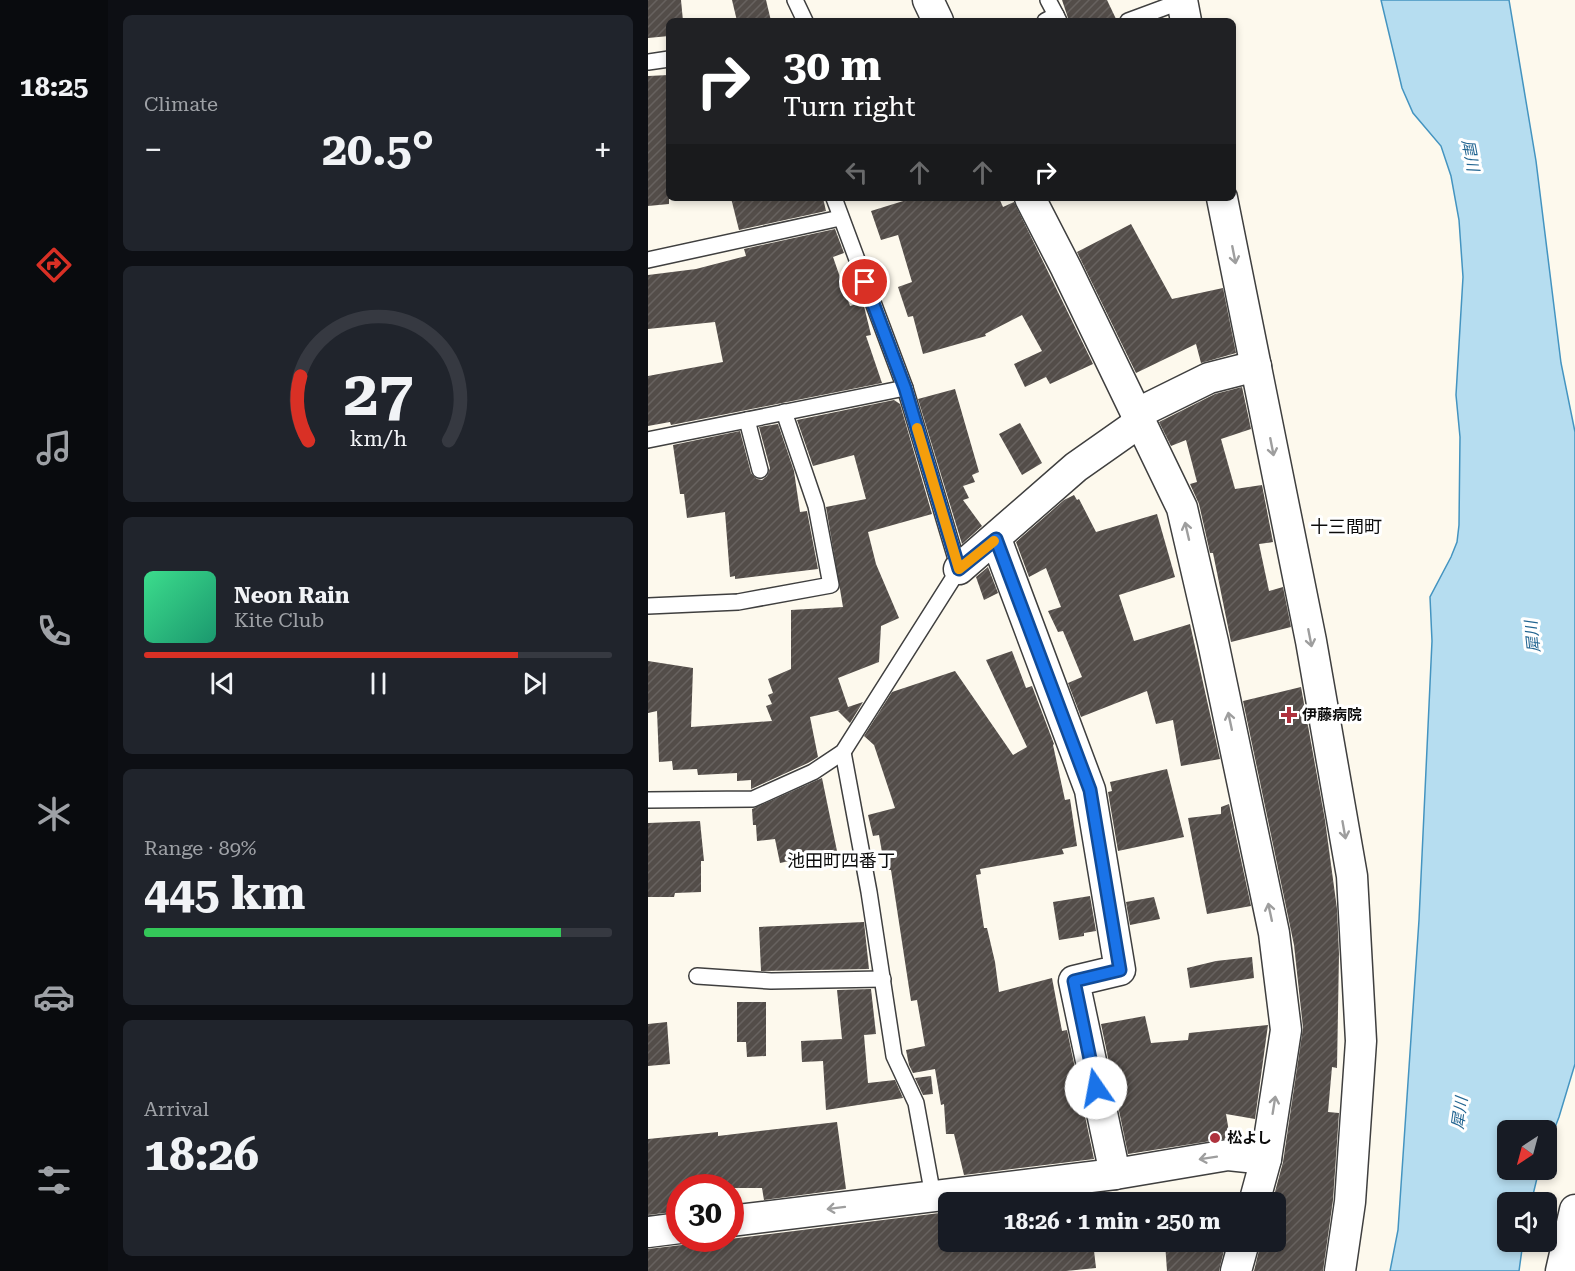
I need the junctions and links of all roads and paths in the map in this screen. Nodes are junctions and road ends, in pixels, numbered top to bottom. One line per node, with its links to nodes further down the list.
1 (795, 0): 5 (lane)
2 (927, 0): 6 (street)
3 (1048, 0): 7 (lane)
4 (1183, 8): 8 (lane)
5 (804, 18)
6 (936, 18)
7 (1053, 18)
8 (1141, 18)
9 (666, 59): 10 (lane)
10 (648, 62)
11 (835, 201): 14 (lane)
12 (1031, 201): 19 (street)
13 (1223, 201): 16 (street, one-way to 16)
14 (840, 218): 15 (lane); 17 (lane)
15 (648, 260)
16 (1256, 366): 19 (street); 40 (street, one-way to 40)
17 (905, 388): 18 (lane); 24 (lane)
18 (784, 412): 20 (lane); 25 (lane)
19 (1138, 418): 23 (street); 30 (street, one-way to 19)
20 (747, 420): 21 (lane); 22 (lane)
21 (648, 440)
22 (760, 470)
23 (996, 539): 24 (street); 31 (street)
24 (959, 569): 26 (lane)
25 (648, 606)
26 (843, 752): 27 (lane); 29 (lane)
27 (648, 800)
28 (697, 976): 29 (lane)
29 (882, 979): 33 (lane)
30 (1266, 1159): 31 (street, one-way to 31); 32 (street)
31 (1115, 1174): 33 (street)
32 (1257, 1192)
33 (933, 1196): 35 (street, one-way to 35)
34 (1575, 1210): 41 (street)
35 (744, 1219)
36 (666, 1230): 37 (street)
37 (648, 1232)
38 (1241, 1252): 39 (street)
39 (1236, 1271)
40 (1340, 1271)
41 (1561, 1271)

